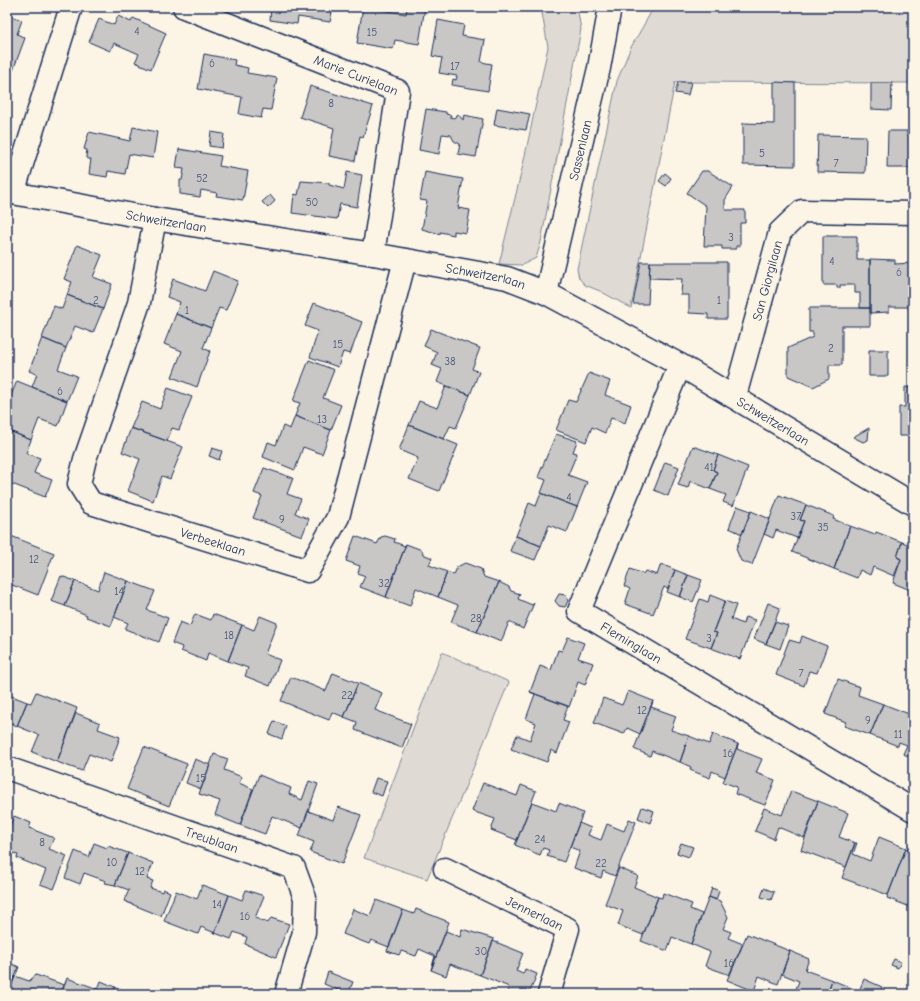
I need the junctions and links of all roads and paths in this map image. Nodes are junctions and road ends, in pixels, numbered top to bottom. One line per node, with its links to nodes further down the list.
1 (71, 7): 4 (street)
2 (184, 7): 7 (street, Marie Curielaan)
3 (610, 7): 9 (street, Sassenlaan)
4 (10, 193): 6 (street, Schweitzerlaan)
5 (913, 214): 11 (street, San Giorgilaan)
6 (156, 219): 7 (street, Schweitzerlaan); 8 (street, Verbeeklaan)
7 (373, 254): 8 (street, Schweitzerlaan)
8 (405, 260): 9 (street, Schweitzerlaan)
9 (546, 293): 10 (street, Schweitzerlaan)
10 (680, 365): 11 (street, Schweitzerlaan); 14 (street, Fleminglaan)
11 (735, 396): 12 (street, Schweitzerlaan)
12 (913, 504)
13 (7, 768): 17 (street, Treublaan)
14 (913, 810)
15 (445, 869): 16 (street, Jennerlaan)
16 (556, 992)
17 (286, 994)

